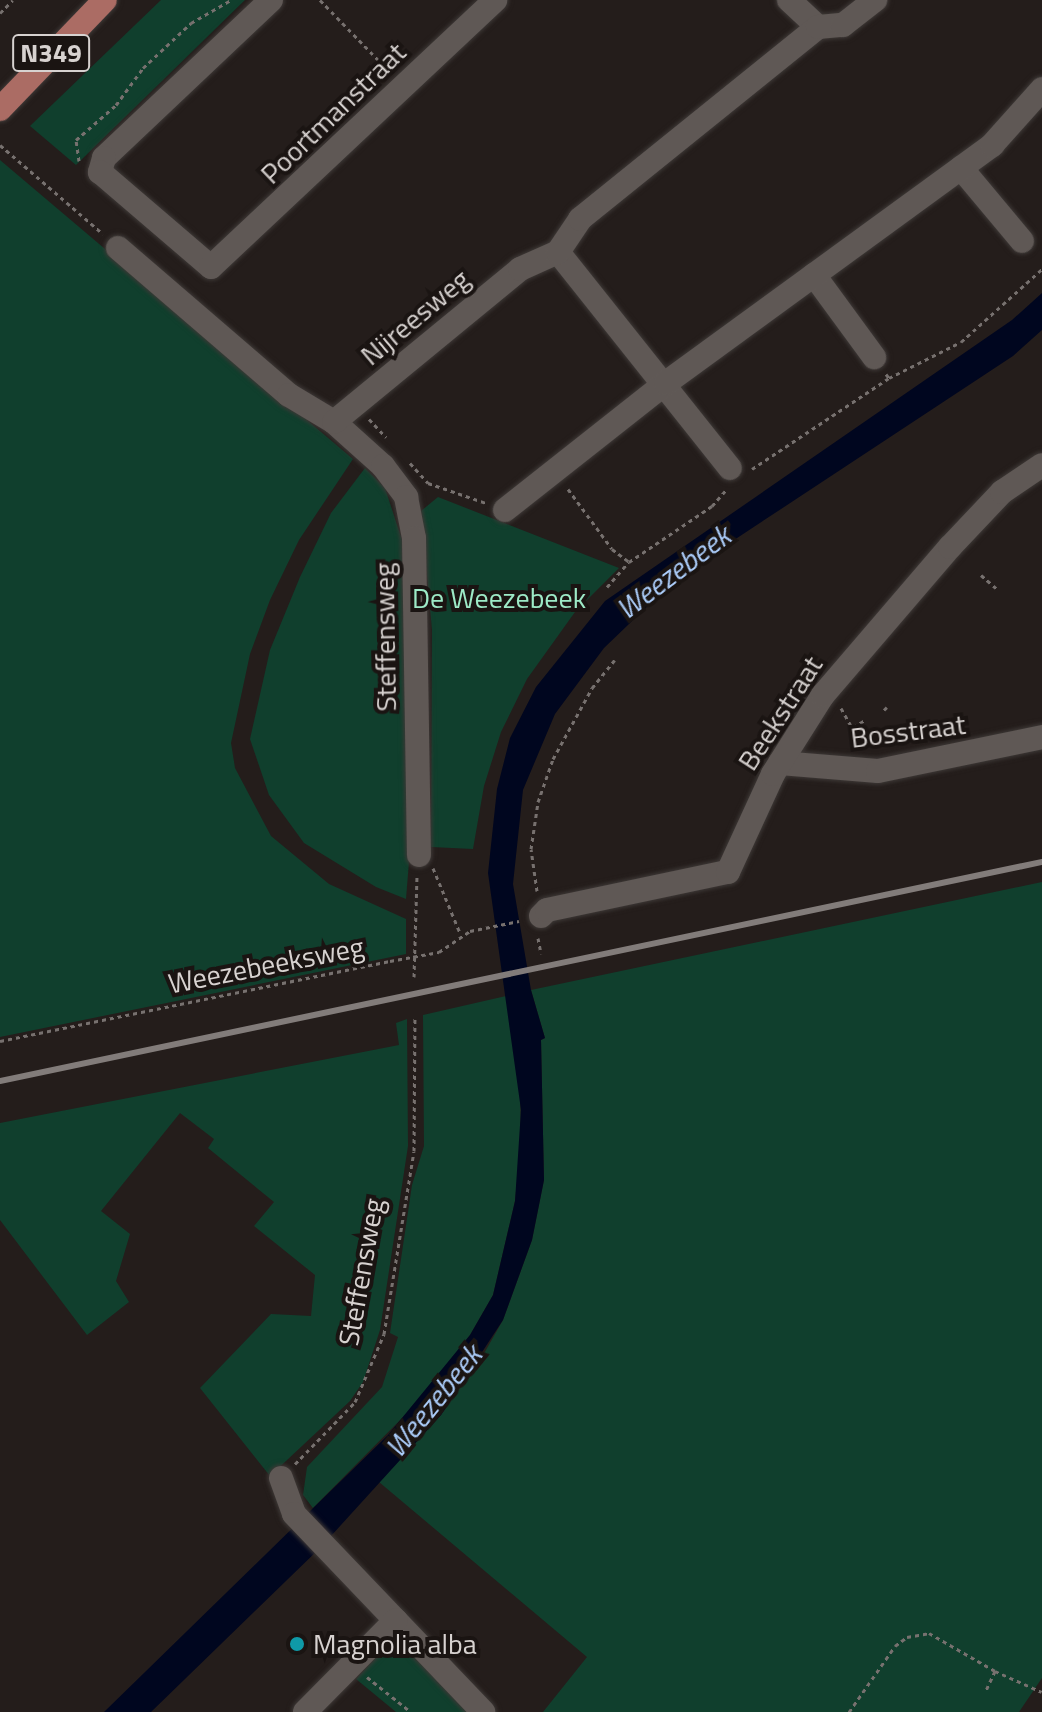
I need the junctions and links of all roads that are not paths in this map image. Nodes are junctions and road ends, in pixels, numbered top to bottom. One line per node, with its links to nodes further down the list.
1 (105, 0): 8 (main road, N349)
2 (271, 0): 3 (street, Poortmanstraat)
3 (495, 0)
4 (789, 0): 6 (street)
5 (875, 0): 6 (street)
6 (818, 27): 12 (street)
7 (1042, 89): 9 (street)
8 (0, 109)
9 (961, 168): 10 (street); 13 (street)
10 (1022, 241)
11 (118, 248): 16 (street)
12 (558, 252): 15 (street); 16 (street, Nijreesweg)
13 (814, 275): 14 (street); 15 (street)
14 (874, 357)
15 (666, 383): 18 (street); 19 (street)
16 (334, 422): 22 (street, Steffensweg)
17 (1042, 465): 21 (street, Beekstraat)
18 (734, 474)
19 (505, 510)
20 (1042, 737): 21 (street, Bosstraat)
21 (780, 763): 23 (street, Beekstraat)
22 (419, 855)
23 (530, 919)
24 (281, 1478): 25 (street)
25 (396, 1620): 26 (street); 27 (street)
26 (305, 1712)
27 (483, 1712)

